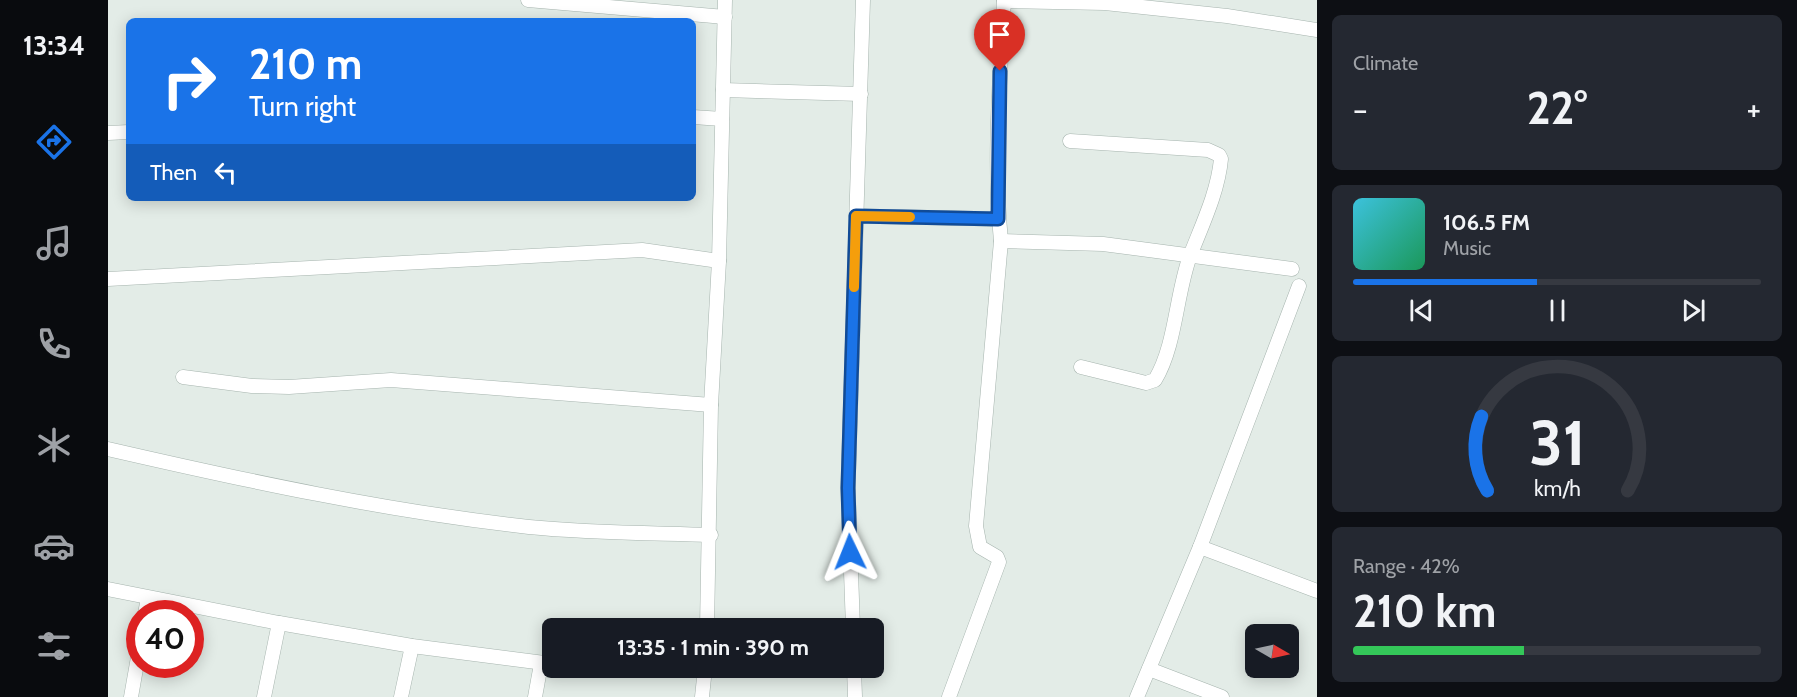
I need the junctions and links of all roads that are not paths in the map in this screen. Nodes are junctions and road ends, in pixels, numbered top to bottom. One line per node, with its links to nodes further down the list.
1 (528, 0): 5 (street)
2 (725, 0): 5 (street)
3 (863, 0): 8 (street)
4 (1004, 0): 6 (street); 15 (street)
5 (725, 16): 7 (street)
6 (1317, 30)
7 (723, 90): 8 (street); 10 (street)
8 (861, 94): 14 (street)
9 (696, 117): 10 (street)
10 (722, 119): 18 (street)
11 (126, 132): 12 (street)
12 (108, 133)
13 (1070, 141): 17 (street)
14 (856, 216): 15 (street); 32 (street)
15 (998, 219): 16 (street)
16 (1001, 241): 17 (street); 47 (street)
17 (1190, 255): 19 (street); 22 (street)
18 (719, 261): 20 (street); 24 (street)
19 (1292, 269)
20 (108, 279)
21 (1299, 286): 27 (street)
22 (1081, 367)
23 (183, 377): 24 (street)
24 (711, 405): 26 (street)
25 (108, 449): 26 (street)
26 (711, 535): 31 (street)
27 (1200, 547): 29 (street); 36 (street)
28 (108, 589): 30 (street)
29 (1317, 591)
30 (147, 598): 33 (street)
31 (707, 618)
32 (853, 618)
33 (279, 623): 34 (street); 42 (street)
34 (412, 646): 35 (street); 43 (street)
35 (542, 663)
36 (1149, 669): 48 (street); 49 (street)
37 (542, 676): 44 (street)
38 (134, 678): 41 (street)
39 (704, 678): 45 (street)
40 (854, 678): 46 (street)
41 (131, 697)
42 (264, 697)
43 (401, 697)
44 (535, 697)
45 (702, 697)
46 (855, 697)
47 (949, 697)
48 (1137, 697)
49 (1222, 697)

